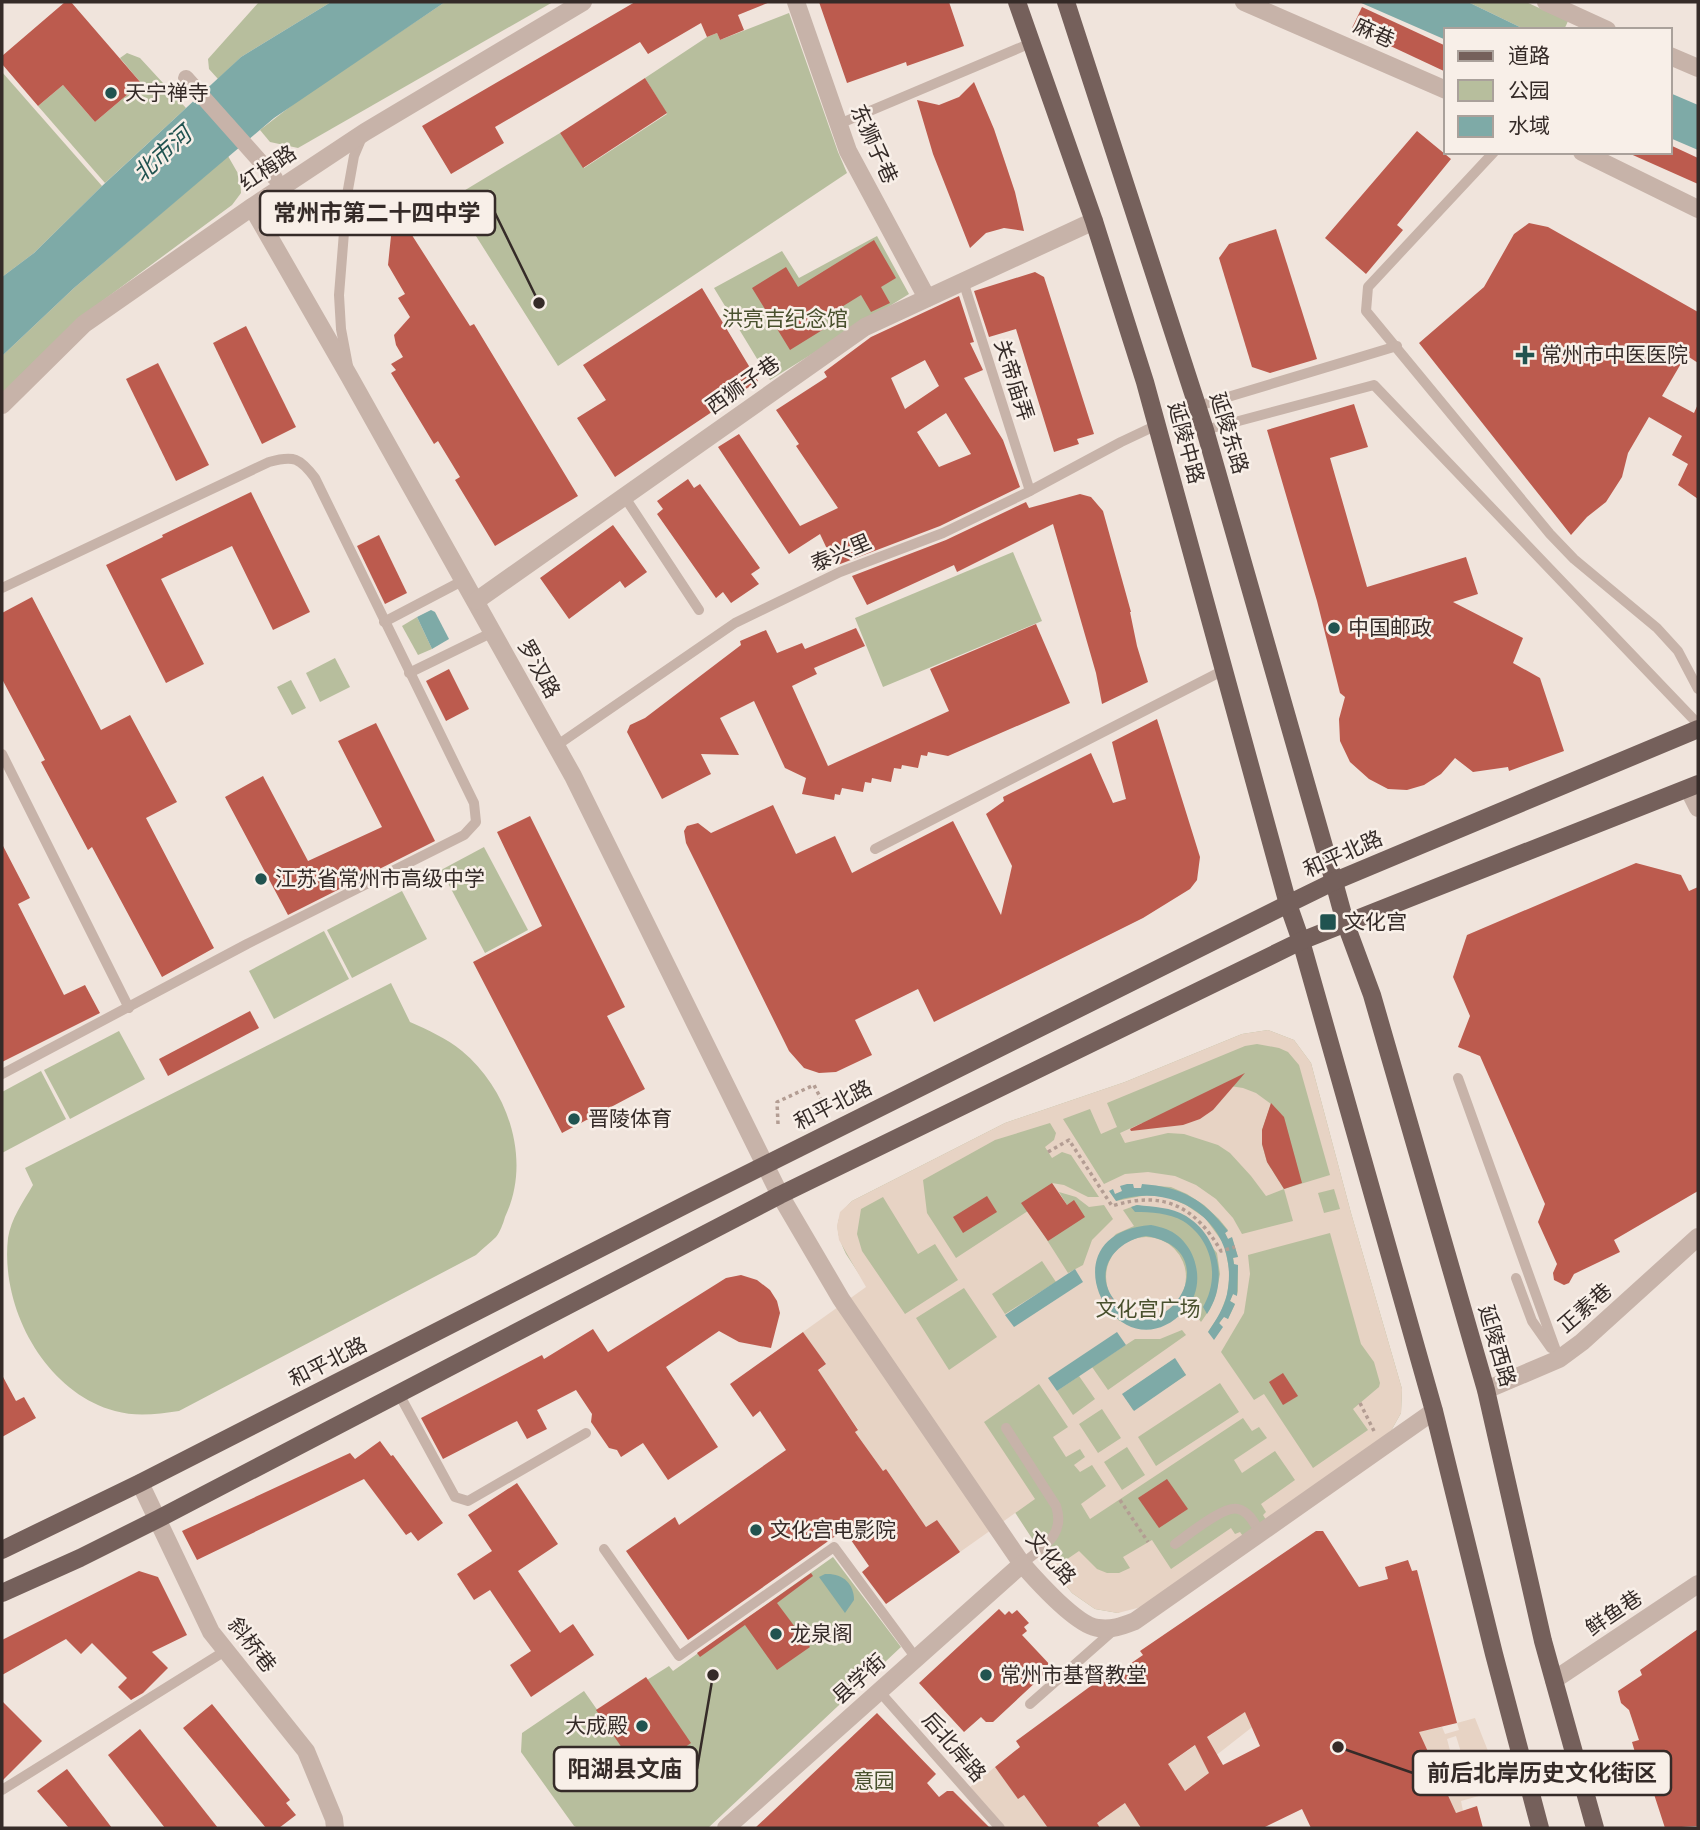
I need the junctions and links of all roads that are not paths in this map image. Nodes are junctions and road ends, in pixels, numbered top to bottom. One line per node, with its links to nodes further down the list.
1 (583, 2): 14 (street, 红梅路)
2 (796, 2): 13 (street, 东狮子巷)
3 (1017, 2): 8 (main road, 延陵中路)
4 (1066, 2): 26 (main road, 延陵东路)
5 (1244, 2): 12 (street, 麻巷)
6 (1546, 2): 7 (street)
7 (1603, 28)
8 (1031, 43): 13 (lane); 20 (main road, 延陵中路)
9 (1672, 57): 10 (street)
10 (1698, 68)
11 (186, 78): 17 (street)
12 (1444, 89)
13 (839, 124): 22 (street, 东狮子巷)
14 (365, 132): 18 (street, 红梅路); 24 (lane)
15 (1492, 154): 23 (lane)
16 (1586, 154): 19 (street)
17 (275, 178)
18 (252, 206): 24 (street, 罗汉路); 25 (street, 红梅路)
19 (1698, 209)
20 (1094, 221): 21 (street, 西狮子巷); 27 (main road, 延陵中路)
21 (963, 281): 22 (street, 西狮子巷); 29 (lane, 关帝庙弄)
22 (927, 298): 30 (street, 西狮子巷)
23 (1397, 346): 26 (lane); 39 (lane)
24 (349, 376): 31 (street, 罗汉路)
25 (2, 405)
26 (1198, 407): 28 (main road, 延陵东路)
27 (1157, 425): 29 (lane, 泰兴里); 37 (main road, 延陵中路)
28 (1205, 430): 40 (lane); 46 (main road, 延陵东路)
29 (1030, 491): 41 (lane, 泰兴里)
30 (624, 496): 33 (street, 西狮子巷); 34 (lane)
31 (464, 580): 33 (street, 罗汉路); 35 (lane)
32 (2, 588): 35 (lane)
33 (476, 601): 36 (street, 罗汉路)
34 (698, 610)
35 (384, 622): 38 (lane)
36 (493, 632): 38 (lane); 41 (street, 罗汉路)
37 (1224, 670): 45 (lane); 47 (main road, 延陵中路)
38 (409, 673): 50 (lane)
39 (1698, 689)
40 (1698, 727): 46 (main road, 和平北路)
41 (556, 746): 53 (street, 罗汉路)
42 (2, 754): 50 (lane)
43 (1693, 787): 44 (street); 48 (main road)
44 (1698, 808)
45 (875, 849)
46 (1335, 881): 47 (main road, 和平北路); 48 (main road, 延陵西路)
47 (1288, 904): 49 (main road); 53 (main road, 和平北路)
48 (1345, 922): 49 (main road); 58 (main road, 延陵西路)
49 (1301, 941): 54 (main road); 60 (main road)
50 (129, 1008): 51 (lane)
51 (2, 1074)
52 (1458, 1078): 57 (lane)
53 (765, 1165): 54 (street, 文化路); 63 (main road, 和平北路)
54 (780, 1195): 59 (main road); 69 (street, 文化路)
55 (1698, 1237): 57 (street, 正素巷)
56 (1516, 1279): 57 (lane)
57 (1559, 1359): 58 (street, 正素巷)
58 (1486, 1390): 75 (main road, 延陵西路)
59 (399, 1394): 62 (lane); 64 (main road)
60 (1434, 1410): 65 (street); 82 (main road)
61 (1006, 1428): 69 (lane)
62 (586, 1433)
63 (140, 1483): 64 (street, 斜桥巷); 68 (main road, 和平北路)
64 (158, 1519): 71 (main road); 73 (street, 斜桥巷)
65 (1262, 1534): 66 (lane); 72 (street)
66 (1175, 1544)
67 (604, 1549): 74 (lane)
68 (2, 1550)
69 (1022, 1564): 72 (street, 文化路); 74 (street, 县学街)
70 (1698, 1584): 75 (street, 鲜鱼巷)
71 (2, 1593)
72 (1115, 1629): 77 (lane)
73 (225, 1651): 78 (lane); 79 (street, 斜桥巷)
74 (916, 1658): 76 (street, 县学街)
75 (1554, 1680): 83 (main road, 延陵西路)
76 (879, 1691): 80 (street, 县学街); 81 (lane, 后北岸路)
77 (1030, 1704)
78 (2, 1790)
79 (335, 1828)
80 (726, 1828)
81 (1000, 1828)
82 (1540, 1828)
83 (1595, 1828)

